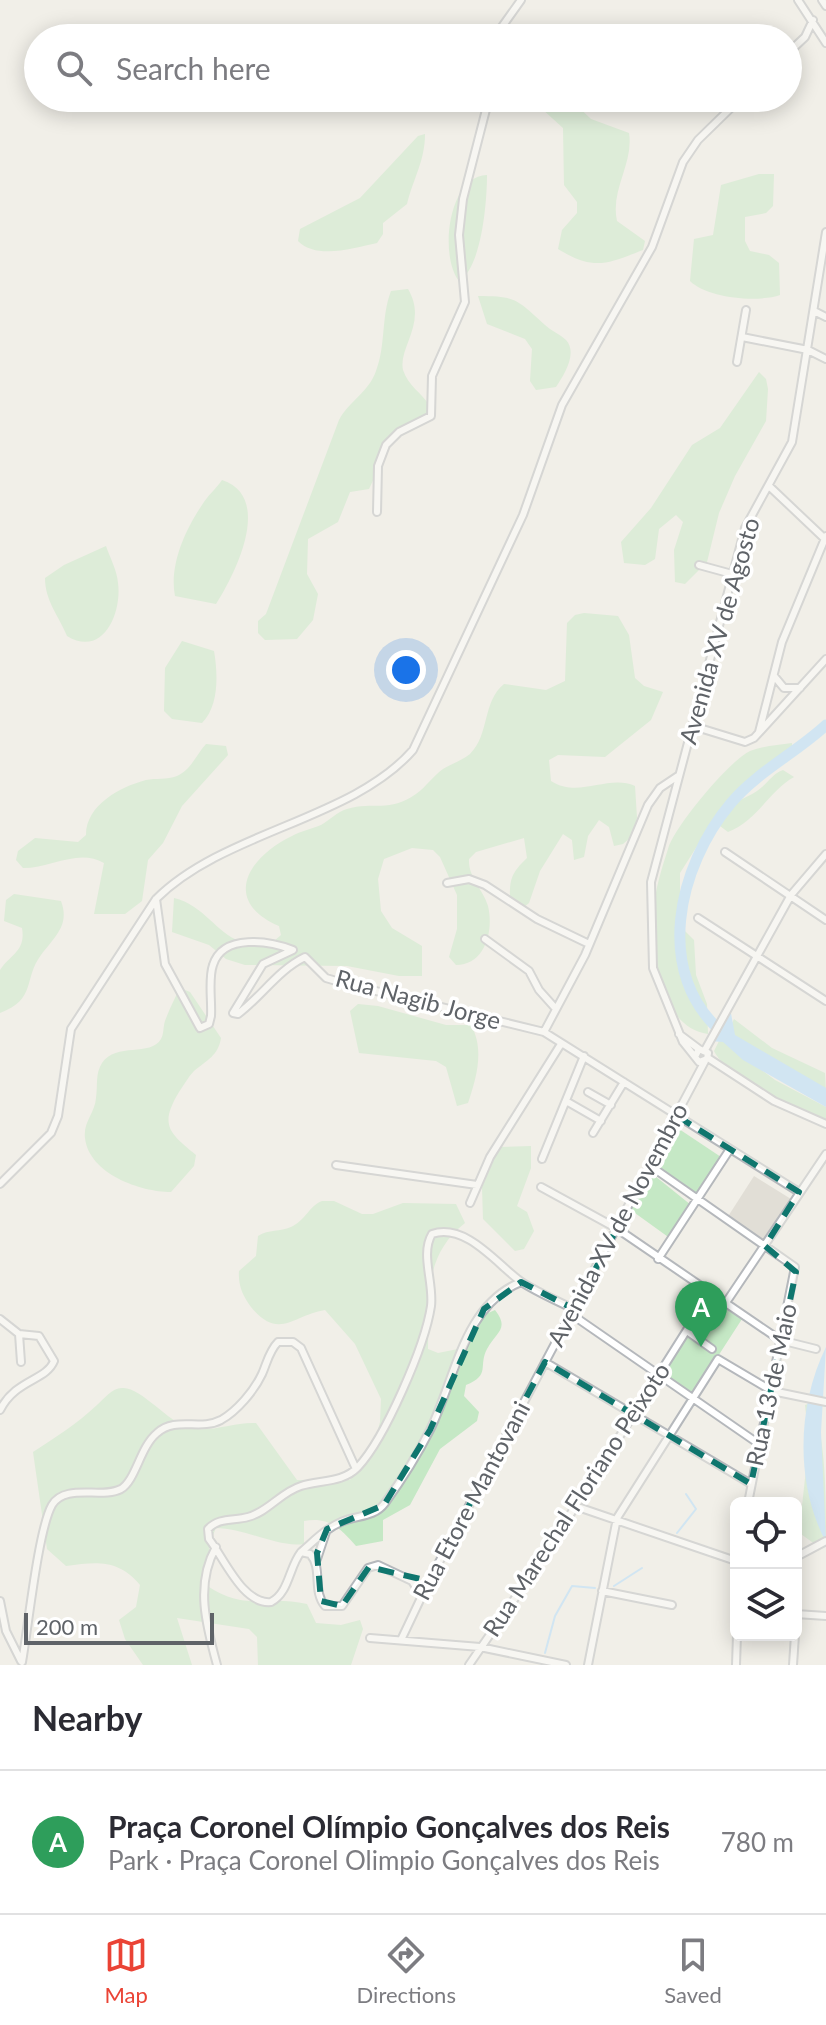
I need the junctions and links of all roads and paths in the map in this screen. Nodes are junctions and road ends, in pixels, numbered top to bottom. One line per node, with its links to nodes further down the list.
1 (521, 0): 6 (street)
2 (798, 0): 5 (street)
3 (822, 0): 4 (street)
4 (826, 6)
5 (813, 20): 7 (street); 9 (street)
6 (504, 24)
7 (805, 37): 8 (street); 9 (street)
8 (802, 40)
9 (824, 40)
10 (485, 112): 22 (street)
11 (727, 112): 36 (street)
12 (826, 232): 13 (street, Avenida XV de Agosto)
13 (824, 262): 15 (street, Avenida XV de Agosto)
14 (746, 310): 17 (street)
15 (814, 311): 16 (street); 18 (street, Avenida XV de Agosto)
16 (826, 317)
17 (742, 337): 18 (street); 20 (street)
18 (808, 350): 19 (street); 21 (street, Avenida XV de Agosto)
19 (826, 359)
20 (737, 362)
21 (769, 486): 23 (street); 25 (street, Avenida XV de Agosto)
22 (377, 512)
23 (826, 538): 27 (street)
24 (699, 565): 25 (street)
25 (732, 574): 29 (street, Avenida XV de Agosto)
26 (826, 659): 28 (street)
27 (774, 676): 28 (street); 30 (street)
28 (801, 688): 30 (street)
29 (693, 726): 30 (street); 31 (street, Avenida XV de Agosto)
30 (759, 732)
31 (679, 775): 40 (street); 47 (street, Avenida XV de Agosto)
32 (725, 852): 35 (street)
33 (826, 854): 35 (street, Avenida XV de Novembro)
34 (447, 883): 40 (street)
35 (791, 895): 38 (street); 43 (street, Avenida XV de Novembro)
36 (156, 899): 41 (street); 66 (street)
37 (698, 918): 43 (street)
38 (826, 920)
39 (485, 939): 45 (street)
40 (589, 944): 45 (street)
41 (293, 950): 42 (street); 42 (street, Rua Nagib Jorge)
42 (305, 957): 46 (street, Rua Nagib Jorge)
43 (756, 957): 44 (street); 49 (street, Avenida XV de Novembro)
44 (826, 1001)
45 (556, 1009): 46 (street)
46 (544, 1032): 48 (street)
47 (679, 1034): 49 (street); 51 (street, Avenida XV de Agosto)
48 (561, 1044): 50 (street); 67 (street)
49 (704, 1054): 51 (street); 53 (street, Avenida XV de Novembro); 59 (street)
50 (584, 1056): 52 (street); 55 (street)
51 (695, 1058): 53 (street, Avenida XV de Novembro)
52 (624, 1082): 56 (street); 57 (street)
53 (691, 1087): 57 (street, Avenida XV de Novembro)
54 (588, 1092): 56 (street)
55 (566, 1101): 58 (street); 63 (street)
56 (611, 1105): 58 (street)
57 (677, 1116): 61 (street); 65 (street, Avenida XV de Novembro)
58 (601, 1121): 60 (street)
59 (826, 1124)
60 (593, 1133)
61 (730, 1149): 69 (street); 70 (street)
62 (826, 1154): 69 (street)
63 (542, 1159)
64 (336, 1165): 67 (street)
65 (649, 1165): 70 (street); 72 (street, Avenida XV de Novembro)
66 (0, 1184)
67 (477, 1185): 71 (street)
68 (541, 1187): 72 (street)
69 (799, 1192): 73 (street)
70 (698, 1200): 73 (street); 74 (street)
71 (470, 1203)
72 (616, 1228): 74 (street); 78 (street, Avenida XV de Novembro)
73 (765, 1246): 77 (street); 82 (street, Rua 13 de Maio)
74 (658, 1259): 76 (street)
75 (521, 1282): 78 (street); 95 (street); 100 (street)
76 (709, 1295): 77 (street); 80 (street, Rua Marechal Floriano Peixoto)
77 (725, 1304): 82 (street)
78 (573, 1312): 86 (street, Avenida XV de Novembro); 87 (street)
79 (0, 1319): 81 (street)
80 (687, 1331): 83 (street); 87 (street, Rua Marechal Floriano Peixoto)
81 (19, 1334): 85 (street); 91 (street)
82 (780, 1340): 84 (street); 88 (street, Rua 13 de Maio)
83 (712, 1349)
84 (816, 1349)
85 (21, 1362)
86 (545, 1362): 92 (street); 108 (street, Rua Etore Mantovani)
87 (659, 1377): 89 (street); 92 (street, Rua Marechal Floriano Peixoto)
88 (772, 1391): 89 (street); 90 (street); 94 (street, Rua 13 de Maio)
89 (692, 1399): 93 (street); 94 (street)
90 (826, 1402)
91 (0, 1410)
92 (633, 1414): 93 (street); 98 (street, Rua Marechal Floriano Peixoto)
93 (668, 1435): 96 (street); 99 (street)
94 (759, 1444): 96 (street, Rua 13 de Maio)
95 (356, 1469): 102 (street); 121 (street)
96 (751, 1484): 97 (street, Rua 13 de Maio)
97 (749, 1497)
98 (575, 1506): 99 (street); 119 (street, Rua Marechal Floriano Peixoto)
99 (617, 1518): 105 (street); 109 (street)
100 (327, 1529): 103 (street); 106 (street)
101 (826, 1541): 104 (street)
102 (216, 1547): 103 (street); 122 (street)
103 (301, 1552): 106 (street)
104 (802, 1554)
105 (730, 1559)
106 (316, 1563): 107 (street)
107 (412, 1581): 108 (street); 110 (street)
108 (429, 1581): 110 (street, Rua Etore Mantovani)
109 (602, 1591): 112 (street); 125 (street)
110 (421, 1595): 116 (street, Rua Etore Mantovani)
111 (0, 1601): 121 (street)
112 (672, 1605)
113 (802, 1615): 114 (street)
114 (826, 1616)
115 (370, 1638): 116 (street)
116 (401, 1640): 119 (street)
117 (737, 1641): 126 (street)
118 (795, 1641): 127 (street)
119 (480, 1647): 120 (street); 123 (street, Rua Marechal Floriano Peixoto)
120 (540, 1662): 124 (street)
121 (22, 1664)
122 (217, 1665)
123 (469, 1665)
124 (566, 1665)
125 (588, 1665)
126 (736, 1665)
127 (793, 1665)

